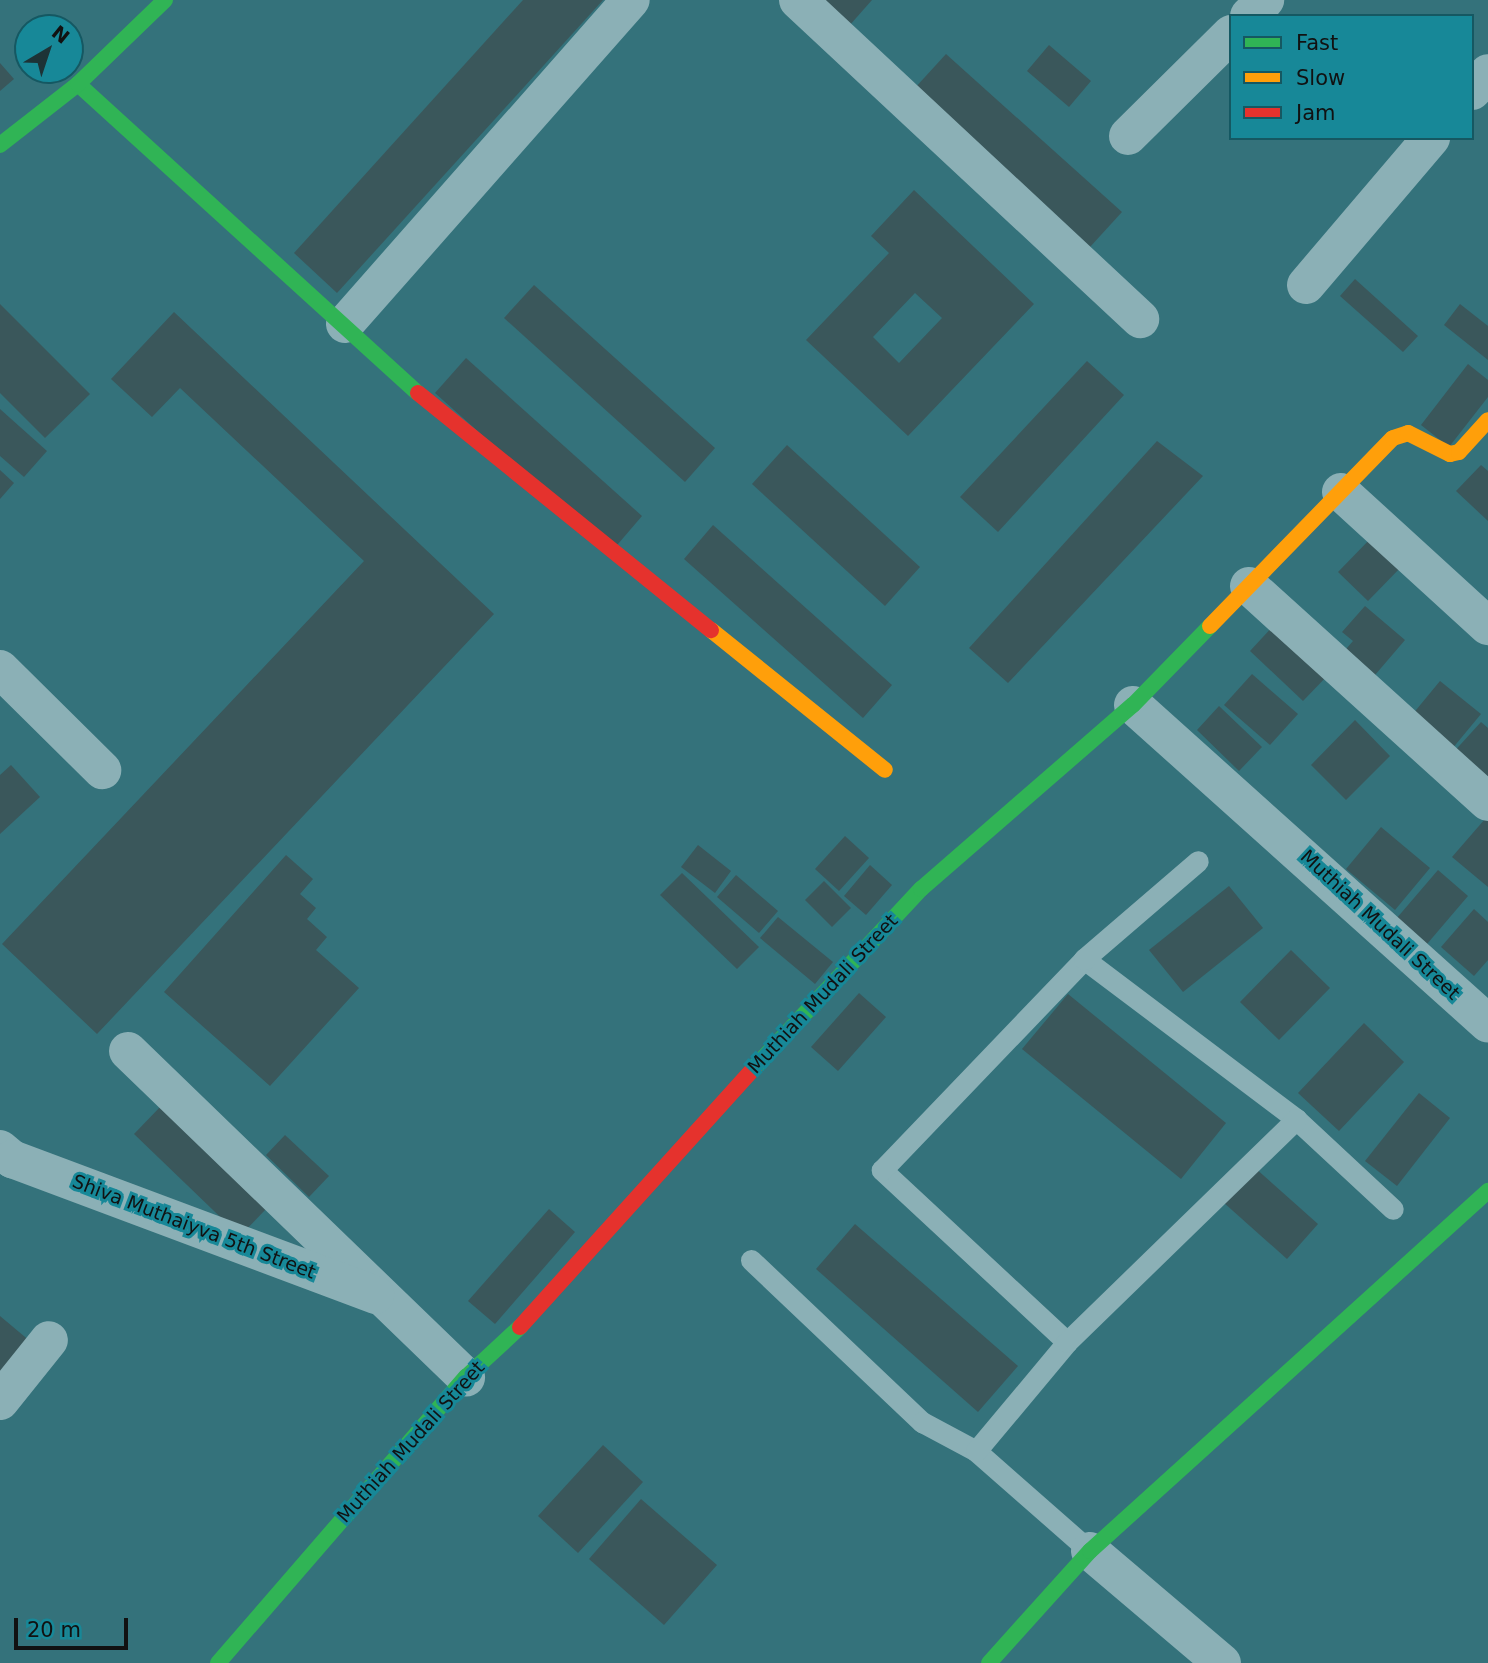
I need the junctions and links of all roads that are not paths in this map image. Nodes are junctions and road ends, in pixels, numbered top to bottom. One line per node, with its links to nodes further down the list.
1 (165, 0): 8 (street)
2 (631, 0): 16 (street)
3 (798, 0): 15 (street)
4 (1265, 0): 5 (street)
5 (1251, 14)
6 (1229, 36): 11 (street)
7 (1488, 73): 10 (street)
8 (84, 78)
9 (78, 84): 13 (street); 16 (street)
10 (1474, 89)
11 (1128, 136)
12 (1429, 140): 14 (street)
13 (0, 145)
14 (1306, 285)
15 (1140, 319)
16 (345, 324): 24 (street)
17 (1488, 420): 18 (street)
18 (1341, 492): 19 (street); 20 (street)
19 (1249, 586): 22 (street); 25 (street)
20 (1488, 626)
21 (0, 669): 23 (street)
22 (1133, 705): 28 (street, Muthiah Mudali Street); 38 (street, Muthiah Mudali Street)
23 (102, 770)
24 (885, 770)
25 (1488, 802)
26 (1198, 861): 27 (lane)
27 (1084, 959): 30 (lane); 37 (lane)
28 (1488, 1024)
29 (128, 1051): 35 (street)
30 (1296, 1118): 33 (lane); 37 (lane)
31 (0, 1149): 35 (street, Shiva Muthaiyva 5th Street)
32 (1488, 1191): 41 (street)
33 (1394, 1209)
34 (751, 1261): 40 (lane)
35 (390, 1301): 38 (street)
36 (50, 1340): 39 (street)
37 (1067, 1342): 40 (lane)
38 (466, 1377): 42 (street, Muthiah Mudali Street)
39 (0, 1401)
40 (976, 1451): 41 (lane)
41 (1090, 1551): 43 (street); 44 (street)
42 (218, 1663)
43 (989, 1663)
44 (1222, 1663)

